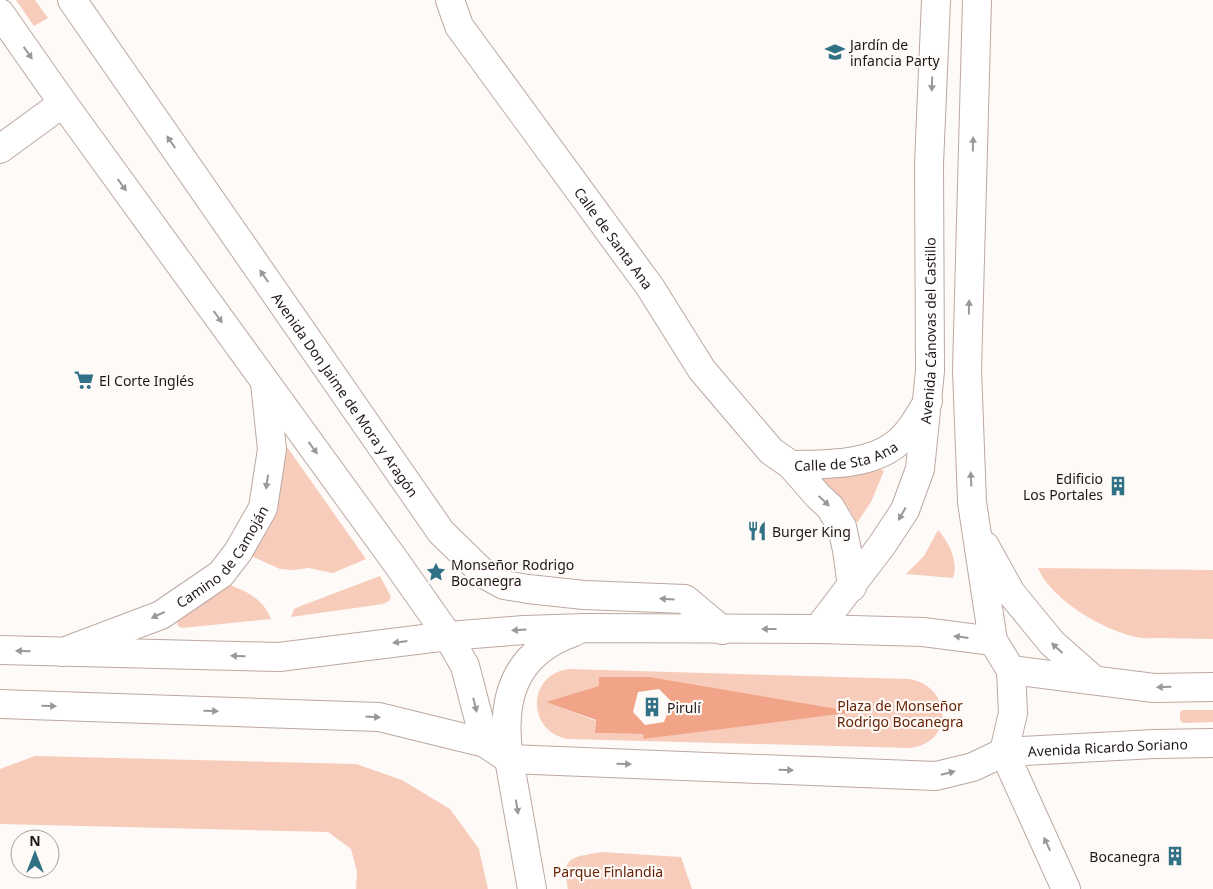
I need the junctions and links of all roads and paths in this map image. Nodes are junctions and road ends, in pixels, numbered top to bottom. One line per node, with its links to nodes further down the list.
1 (72, 0): 15 (main road, Avenida Don Jaime de Mora y Aragón, one-way to 1)
2 (450, 0): 10 (main road, Calle de Santa Ana)
3 (936, 0): 9 (main road, Avenida Cánovas del Castillo, one-way to 9)
4 (977, 0): 11 (main road, one-way to 4)
5 (0, 13): 6 (main road, one-way to 6)
6 (63, 103): 7 (main road); 8 (main road, one-way to 8)
7 (0, 149)
8 (265, 382): 16 (main road, one-way to 16); 19 (main road, Camino de Camoján, one-way to 19)
9 (928, 401): 10 (main road, Calle de Sta Ana); 12 (main road, Avenida Cánovas del Castillo, one-way to 12)
10 (791, 465): 12 (main road, Calle de Sta Ana, one-way to 12)
11 (975, 527): 17 (main road); 21 (main road, one-way to 11)
12 (852, 587): 14 (main road, Avenida Cánovas del Castillo)
13 (585, 628): 15 (main road); 16 (main road, one-way to 16); 24 (main road)
14 (818, 629): 15 (main road, one-way to 15); 17 (main road, one-way to 14)
15 (722, 630)
16 (448, 636): 19 (main road, one-way to 19); 26 (main road, one-way to 26)
17 (993, 641): 20 (main road)
18 (0, 650): 19 (main road, one-way to 18)
19 (63, 652)
20 (1011, 670): 21 (main road); 27 (main road)
21 (1094, 680): 22 (main road, one-way to 21)
22 (1213, 687)
23 (0, 704): 26 (main road, one-way to 26)
24 (507, 712): 28 (main road); 29 (main road)
25 (1213, 743): 27 (main road, Avenida Ricardo Soriano)
26 (485, 744): 28 (main road)
27 (1004, 752): 29 (main road, one-way to 27); 31 (main road, one-way to 27)
28 (509, 759): 29 (main road); 30 (main road, one-way to 30)
29 (575, 762)
30 (532, 889)
31 (1066, 889)

